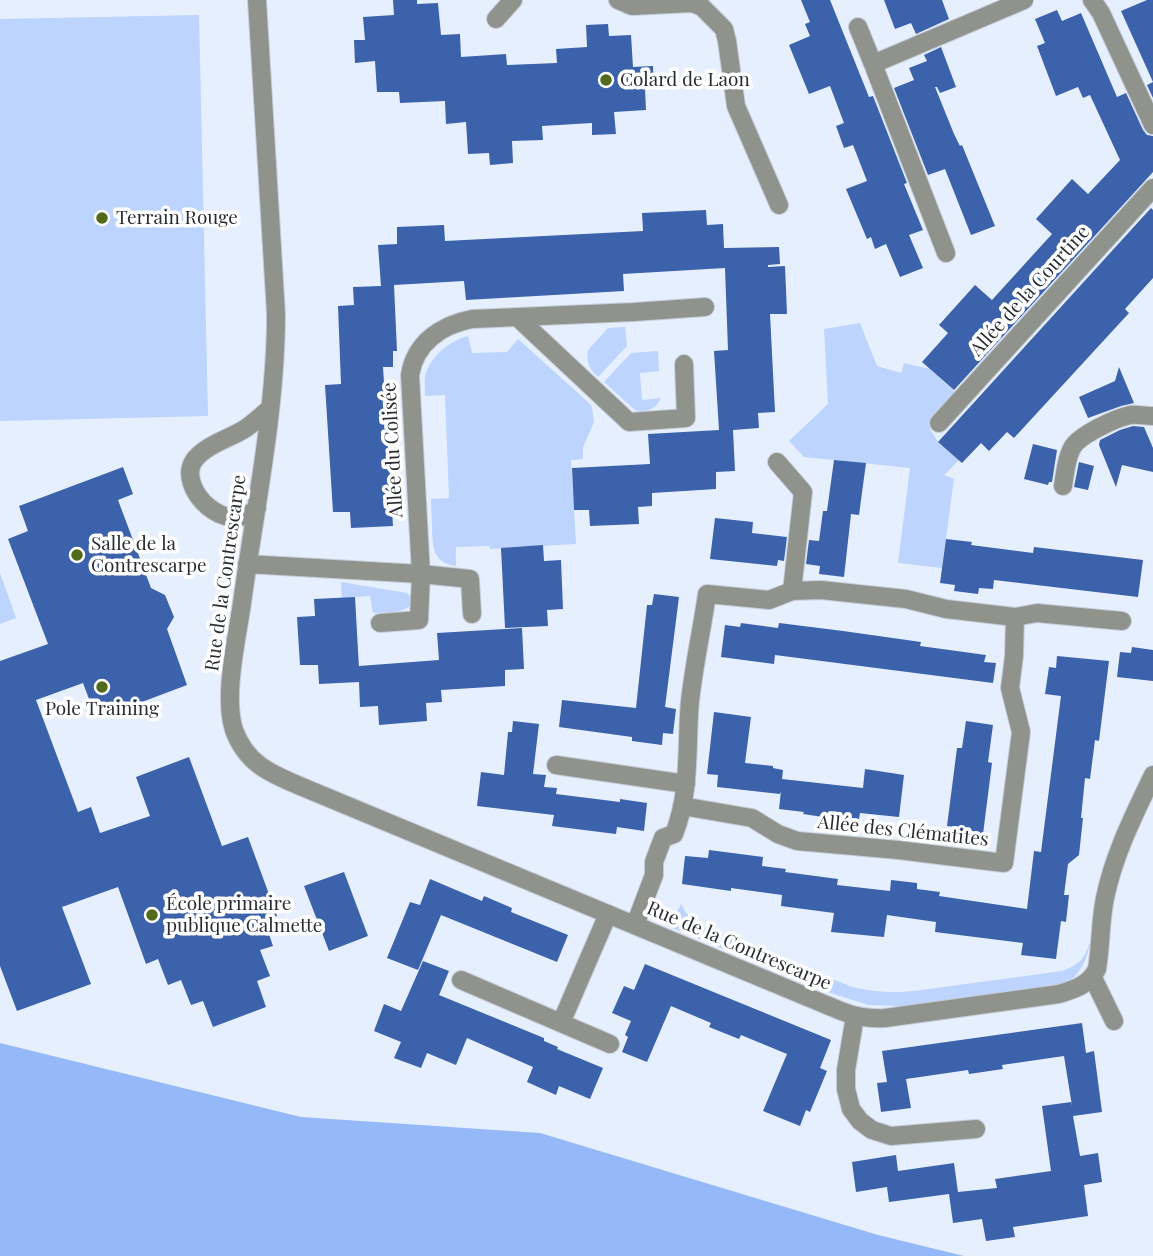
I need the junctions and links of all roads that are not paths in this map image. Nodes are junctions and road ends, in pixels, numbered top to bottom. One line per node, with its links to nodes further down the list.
1 (257, 0): 16 (street, Rue de la Contrescarpe)
2 (513, 0): 6 (street)
3 (618, 0): 11 (street)
4 (1024, 0): 8 (street)
5 (1092, 0): 9 (street)
6 (496, 19)
7 (858, 27): 8 (street)
8 (873, 64): 12 (street)
9 (1153, 125)
10 (1153, 188): 18 (street, Allée de la Courtine)
11 (779, 205)
12 (946, 253)
13 (705, 307): 14 (street, Allée du Colisée)
14 (517, 317): 15 (street); 23 (street, Allée du Colisée)
15 (684, 364)
16 (269, 409): 21 (street, Rue de la Contrescarpe); 21 (street)
17 (1153, 416): 20 (street)
18 (939, 423)
19 (777, 462): 24 (street)
20 (1063, 486)
21 (257, 508): 22 (street, Rue de la Contrescarpe)
22 (247, 564): 23 (street); 33 (street, Rue de la Contrescarpe)
23 (421, 574): 25 (street); 28 (street, Allée du Colisée)
24 (792, 591): 26 (street); 31 (street)
25 (472, 614)
26 (1014, 617): 27 (street); 32 (street, Allée des Clématites)
27 (1122, 621)
28 (380, 624)
29 (556, 765): 31 (street)
30 (1153, 775): 35 (street)
31 (686, 784): 32 (street)
32 (682, 806): 34 (street)
33 (608, 914): 34 (street, Rue de la Contrescarpe); 39 (street)
34 (635, 925): 37 (street, Rue de la Contrescarpe)
35 (1093, 978): 37 (street, Rue de la Contrescarpe); 38 (street)
36 (461, 980): 39 (street)
37 (855, 1016): 41 (street)
38 (1114, 1021)
39 (561, 1023): 40 (street)
40 (610, 1044)
41 (976, 1129)

